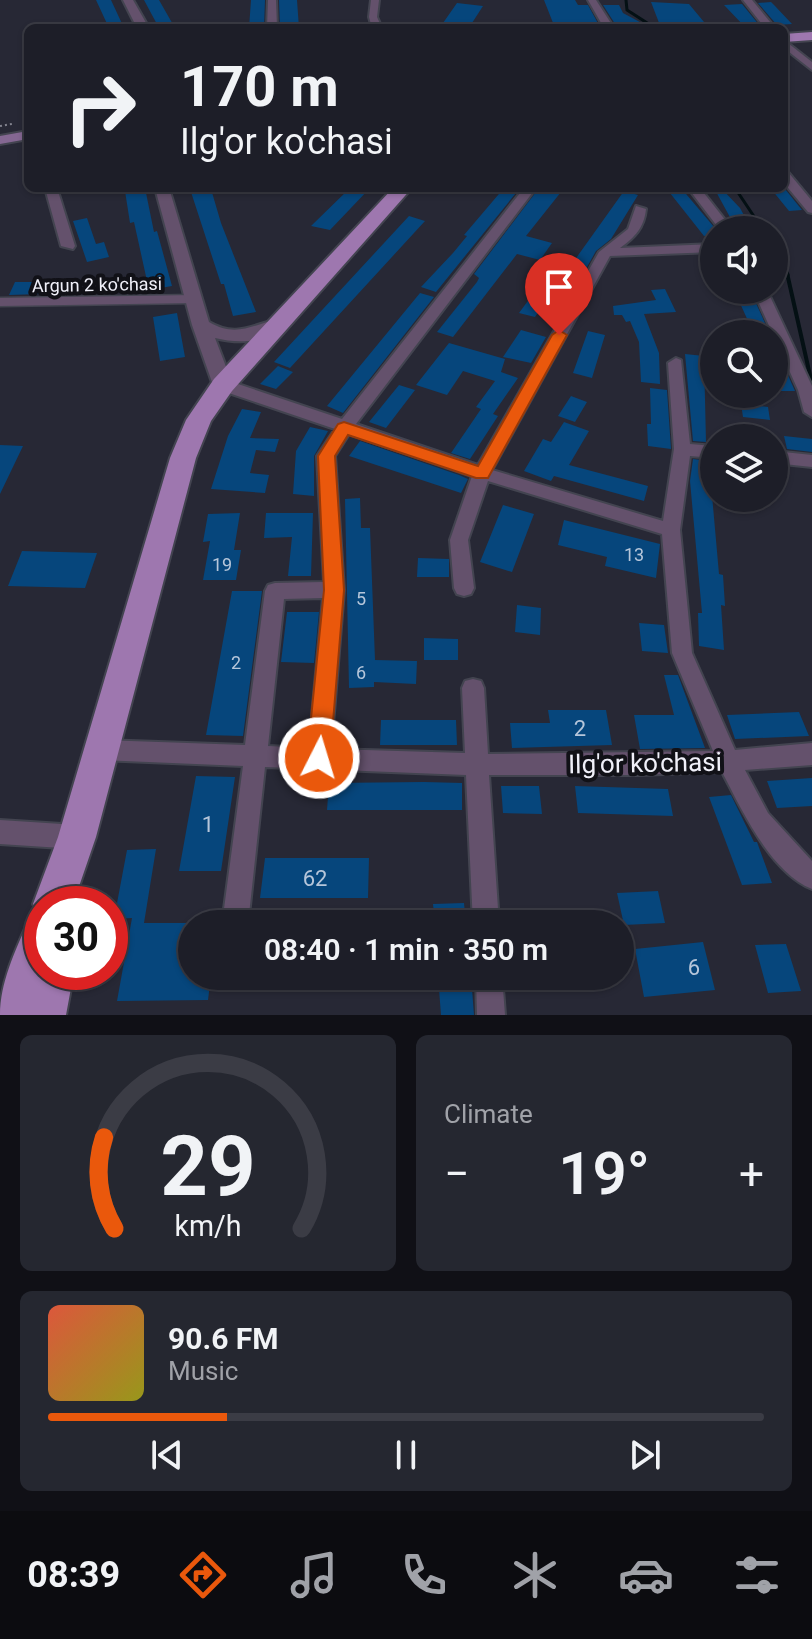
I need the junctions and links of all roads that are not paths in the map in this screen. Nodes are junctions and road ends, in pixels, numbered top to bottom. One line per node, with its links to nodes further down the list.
1 (128, 0): 6 (street)
2 (272, 0): 7 (street)
3 (375, 0): 8 (street)
4 (592, 0): 9 (street)
5 (747, 0): 10 (street)
6 (141, 24)
7 (272, 24)
8 (376, 24)
9 (607, 24)
10 (767, 24)
11 (812, 34): 12 (main road)
12 (788, 37)
13 (788, 42): 14 (street)
14 (812, 67)
15 (24, 133): 16 (main road)
16 (0, 137)
17 (789, 179): 18 (street); 25 (street)
18 (812, 181)
19 (52, 192): 27 (street)
20 (163, 192): 30 (street)
21 (399, 192): 33 (main road)
22 (527, 192): 38 (street)
23 (697, 192): 26 (street)
24 (640, 209): 29 (street)
25 (812, 209)
26 (716, 216)
27 (68, 246)
28 (700, 249): 29 (street)
29 (606, 252): 43 (street)
30 (194, 299): 31 (lane, Argun 2 ko'chasi); 34 (street)
31 (0, 302)
32 (766, 304): 37 (street)
33 (278, 324): 34 (street); 36 (main road)
34 (201, 325): 36 (street)
35 (676, 363): 39 (street)
36 (223, 385): 38 (street); 48 (main road)
37 (812, 412)
38 (344, 428): 43 (street); 46 (street)
39 (682, 449): 40 (street); 44 (street)
40 (700, 451)
41 (788, 458): 42 (street)
42 (812, 461)
43 (482, 473): 44 (street); 45 (street)
44 (671, 530): 52 (street)
45 (464, 588)
46 (334, 590): 50 (street); 51 (street)
47 (473, 688): 53 (street)
48 (101, 750): 50 (street, Ilg'or ko'chasi); 55 (main road)
49 (812, 754): 52 (street, Ilg'or ko'chasi)
50 (255, 756): 51 (street, Ilg'or ko'chasi); 59 (street)
51 (319, 758): 53 (street, Ilg'or ko'chasi)
52 (729, 762): 53 (street, Ilg'or ko'chasi); 56 (street)
53 (477, 764): 60 (street)
54 (0, 832): 55 (street)
55 (77, 837): 57 (main road); 58 (main road)
56 (812, 877)
57 (59, 886)
58 (68, 886)
59 (237, 910)
60 (485, 910)
61 (24, 987): 64 (main road)
62 (50, 990): 65 (main road)
63 (490, 990): 66 (street)
64 (14, 1015)
65 (45, 1015)
66 (491, 1015)

